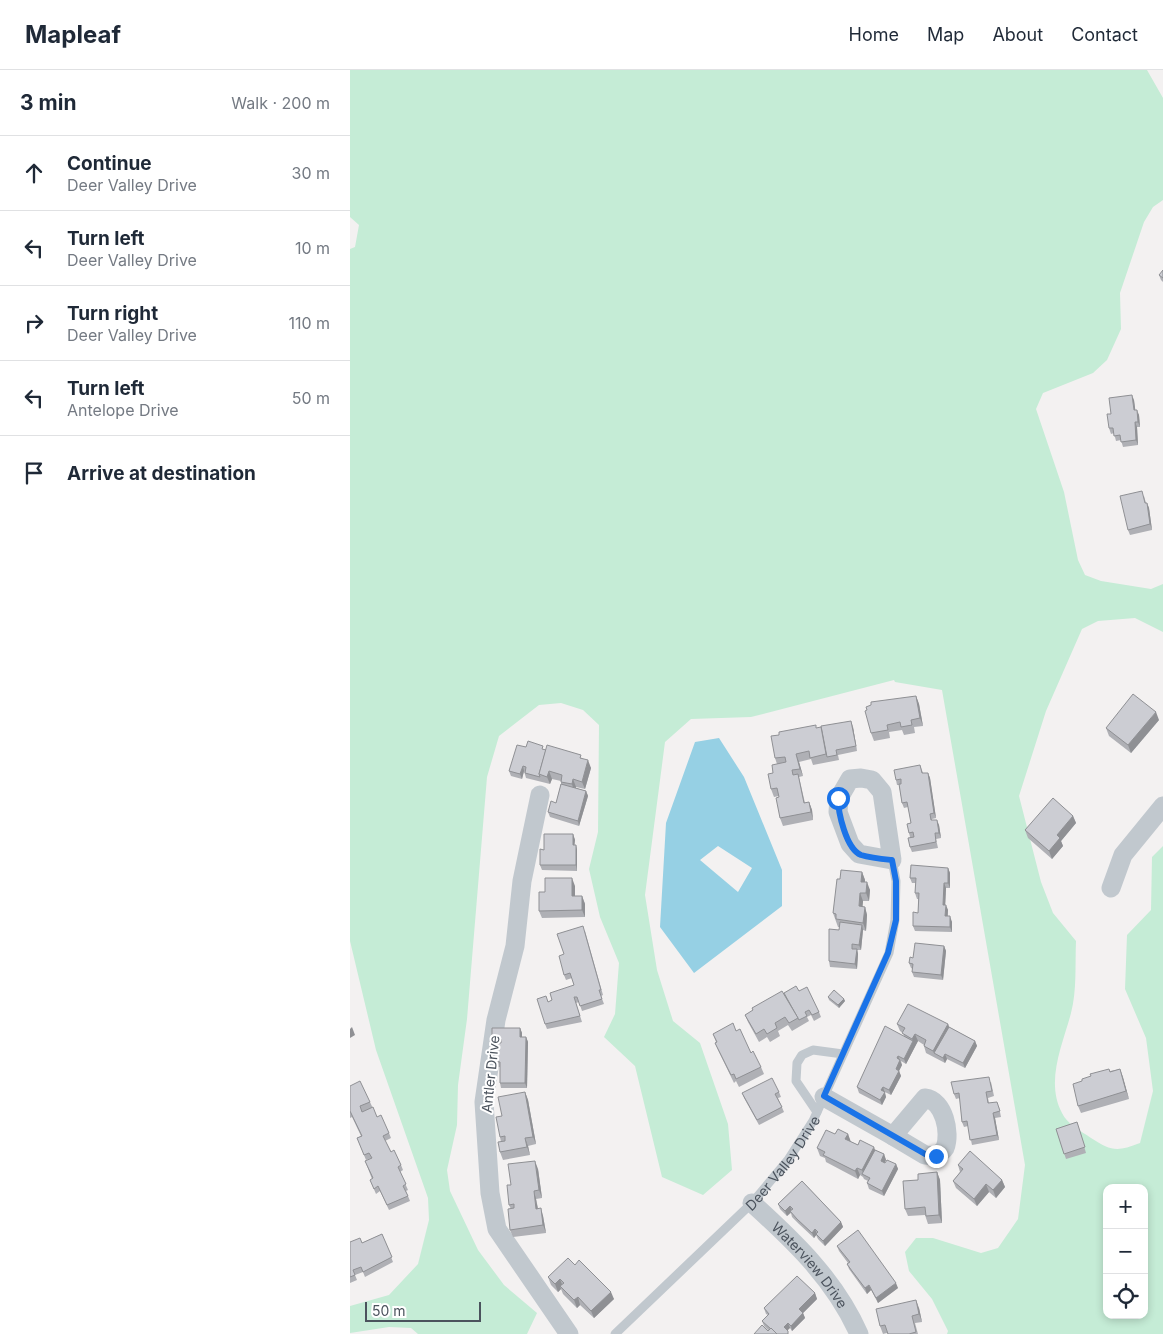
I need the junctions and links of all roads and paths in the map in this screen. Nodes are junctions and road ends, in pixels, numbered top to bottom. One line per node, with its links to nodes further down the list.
1 (540, 795): 9 (street, Antler Drive)
2 (1163, 806): 4 (street)
3 (892, 860): 5 (lane, Deer Valley Drive)
4 (1111, 888)
5 (843, 1054): 6 (lane, Deer Valley Drive); 6 (lane)
6 (821, 1104): 7 (street); 8 (lane, Deer Valley Drive)
7 (893, 1136)
8 (752, 1203): 10 (lane, Deer Valley Drive); 11 (street, Waterview Drive)
9 (569, 1334)
10 (616, 1334)
11 (859, 1334)

